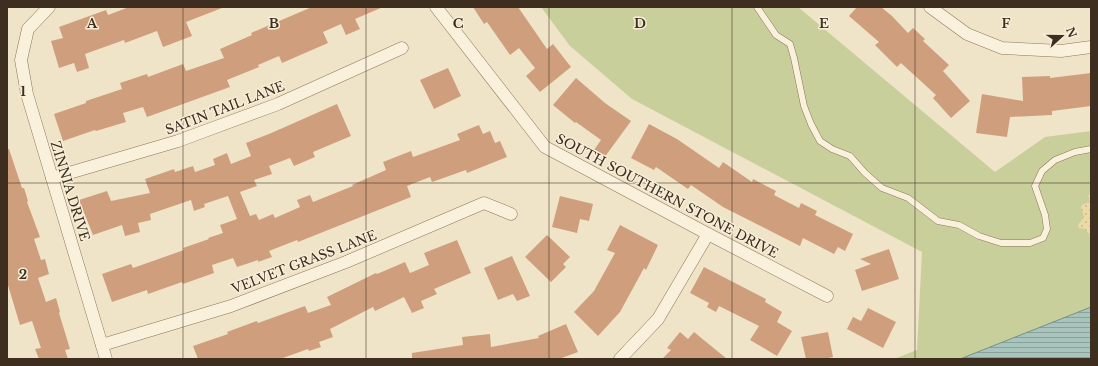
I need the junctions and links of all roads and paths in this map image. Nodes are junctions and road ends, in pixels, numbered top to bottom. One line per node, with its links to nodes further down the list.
1 (49, 7): 8 (street, ZINNIA DRIVE)
2 (436, 7): 10 (street, SOUTH SOUTHERN STONE DRIVE)
3 (757, 7): 7 (lane)
4 (930, 7): 5 (street)
5 (1091, 47)
6 (402, 48): 8 (street, SATIN TAIL LANE)
7 (1091, 149)
8 (52, 178): 12 (street, ZINNIA DRIVE)
9 (511, 214): 12 (street, VELVET GRASS LANE)
10 (708, 234): 11 (street, SOUTH SOUTHERN STONE DRIVE); 14 (street)
11 (827, 296)
12 (102, 345): 13 (street, ZINNIA DRIVE)
13 (106, 359)
14 (620, 359)

